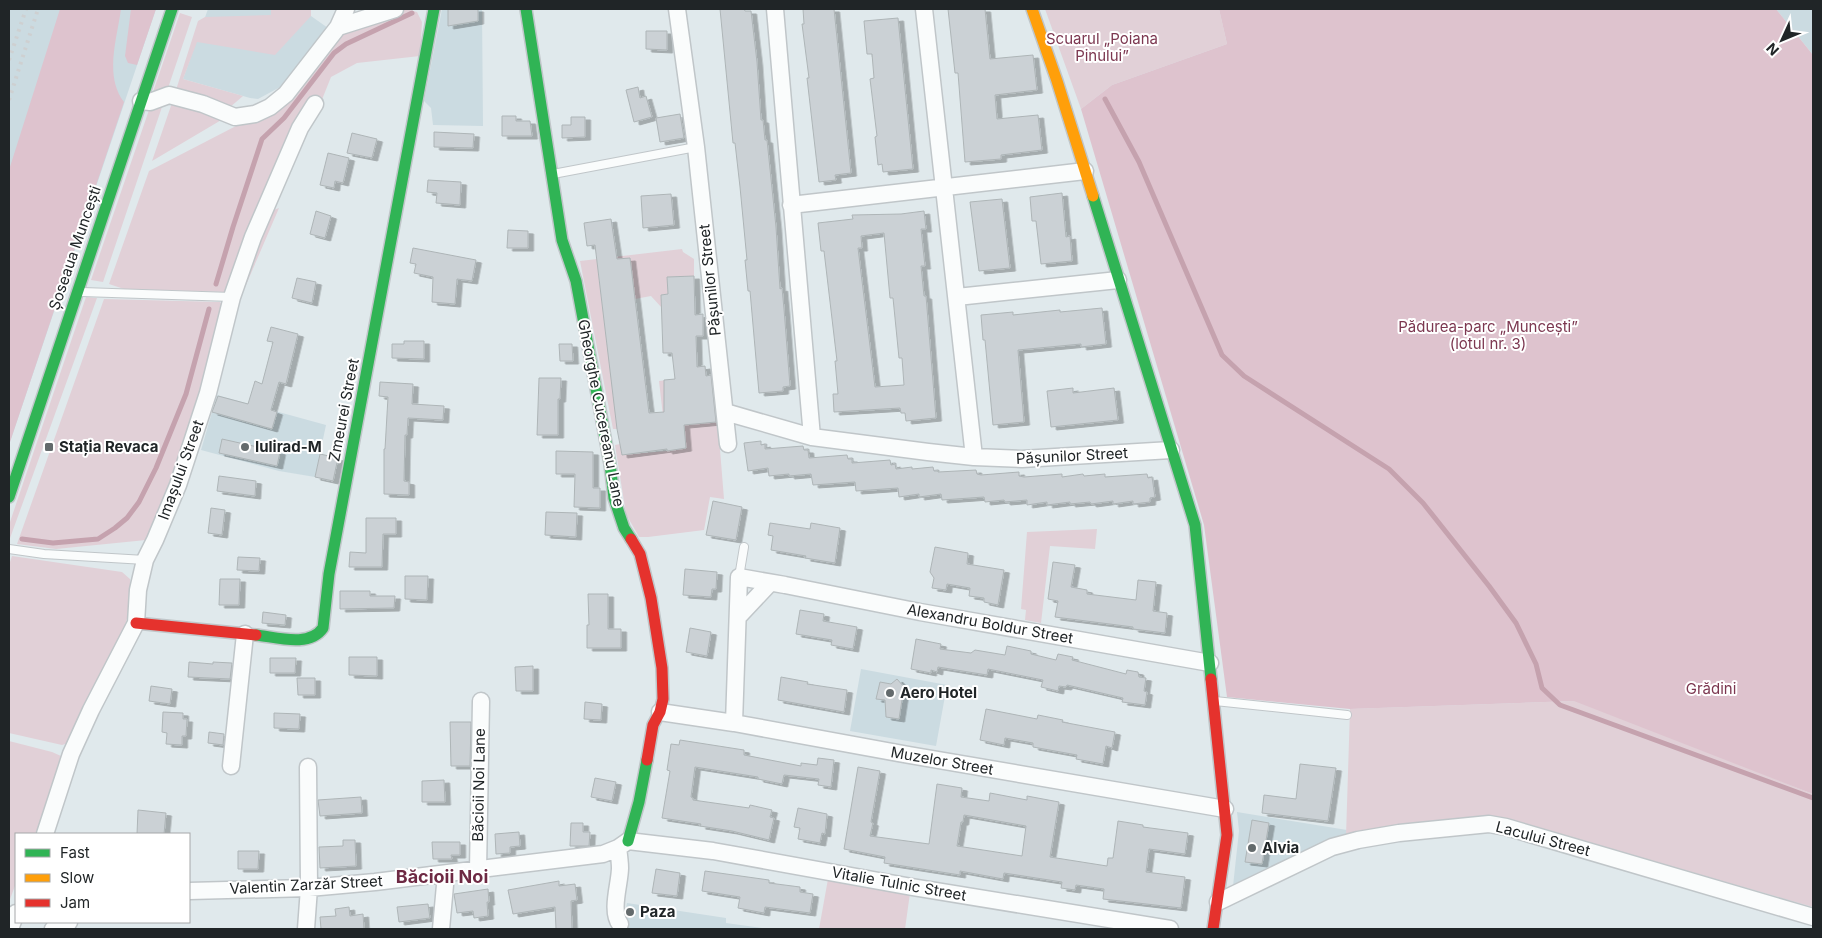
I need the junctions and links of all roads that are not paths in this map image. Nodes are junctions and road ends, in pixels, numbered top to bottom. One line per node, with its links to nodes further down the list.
1 (172, 9): 11 (street, Șoseaua Muncești)
2 (346, 9): 10 (street)
3 (395, 9): 10 (street)
4 (434, 9): 35 (street, Zmeurei Street)
5 (526, 9): 15 (street, Gheorghe Cucereanu Lane)
6 (677, 9): 13 (street, Pășunilor Street)
7 (775, 9): 17 (street)
8 (924, 9): 16 (street)
9 (1032, 9): 14 (street)
10 (338, 27): 11 (street)
11 (141, 101): 19 (street, Șoseaua Muncești)
12 (315, 104): 20 (street, Imașului Street)
13 (696, 147): 15 (lane); 22 (street, Pășunilor Street)
14 (1085, 170): 16 (street); 18 (street)
15 (552, 174): 39 (street, Gheorghe Cucereanu Lane)
16 (945, 188): 17 (street); 21 (street)
17 (791, 205): 23 (street)
18 (1118, 280): 21 (street); 25 (street)
19 (76, 292): 20 (lane); 27 (street, Șoseaua Muncești)
20 (232, 297): 30 (street, Imașului Street)
21 (957, 297): 26 (street)
22 (725, 412): 23 (street, Pășunilor Street); 24 (street, Pășunilor Street)
23 (812, 437): 26 (street, Pășunilor Street)
24 (728, 444)
25 (1171, 450): 26 (street, Pășunilor Street); 36 (street)
26 (974, 456)
27 (9, 497)
28 (744, 547): 31 (lane)
29 (9, 549): 30 (lane)
30 (145, 560): 34 (street, Imașului Street)
31 (739, 577): 32 (street, Alexandru Boldur Street); 33 (street)
32 (770, 582): 33 (street); 36 (street, Alexandru Boldur Street)
33 (738, 617): 41 (street)
34 (136, 623): 35 (street, Zmeurei Street); 45 (street, Imașului Street)
35 (245, 634): 42 (street)
36 (1210, 663): 38 (street)
37 (481, 701): 47 (street, Băcioii Noi Lane)
38 (1214, 701): 40 (lane); 44 (street)
39 (660, 712): 41 (street, Muzelor Street); 46 (street, Gheorghe Cucereanu Lane)
40 (1347, 715)
41 (734, 723): 44 (street, Muzelor Street)
42 (231, 766)
43 (308, 767): 49 (street)
44 (1225, 809): 51 (street)
45 (45, 833)
46 (623, 845): 47 (street, Valentin Zarzăr Street); 55 (street, Gheorghe Cucereanu Lane); 60 (street, Vitalie Tulnic Street)
47 (478, 870): 48 (street, Valentin Zarzăr Street)
48 (446, 874): 49 (street, Valentin Zarzăr Street); 59 (street)
49 (308, 888): 50 (street, Valentin Zarzăr Street); 58 (street)
50 (190, 891)
51 (1218, 902): 53 (street, Lacului Street); 61 (street)
52 (15, 916): 56 (street)
53 (1813, 917)
54 (67, 923): 57 (street)
55 (620, 924)
56 (10, 929)
57 (54, 929)
58 (306, 929)
59 (441, 929)
60 (1170, 929)
61 (1213, 929)

